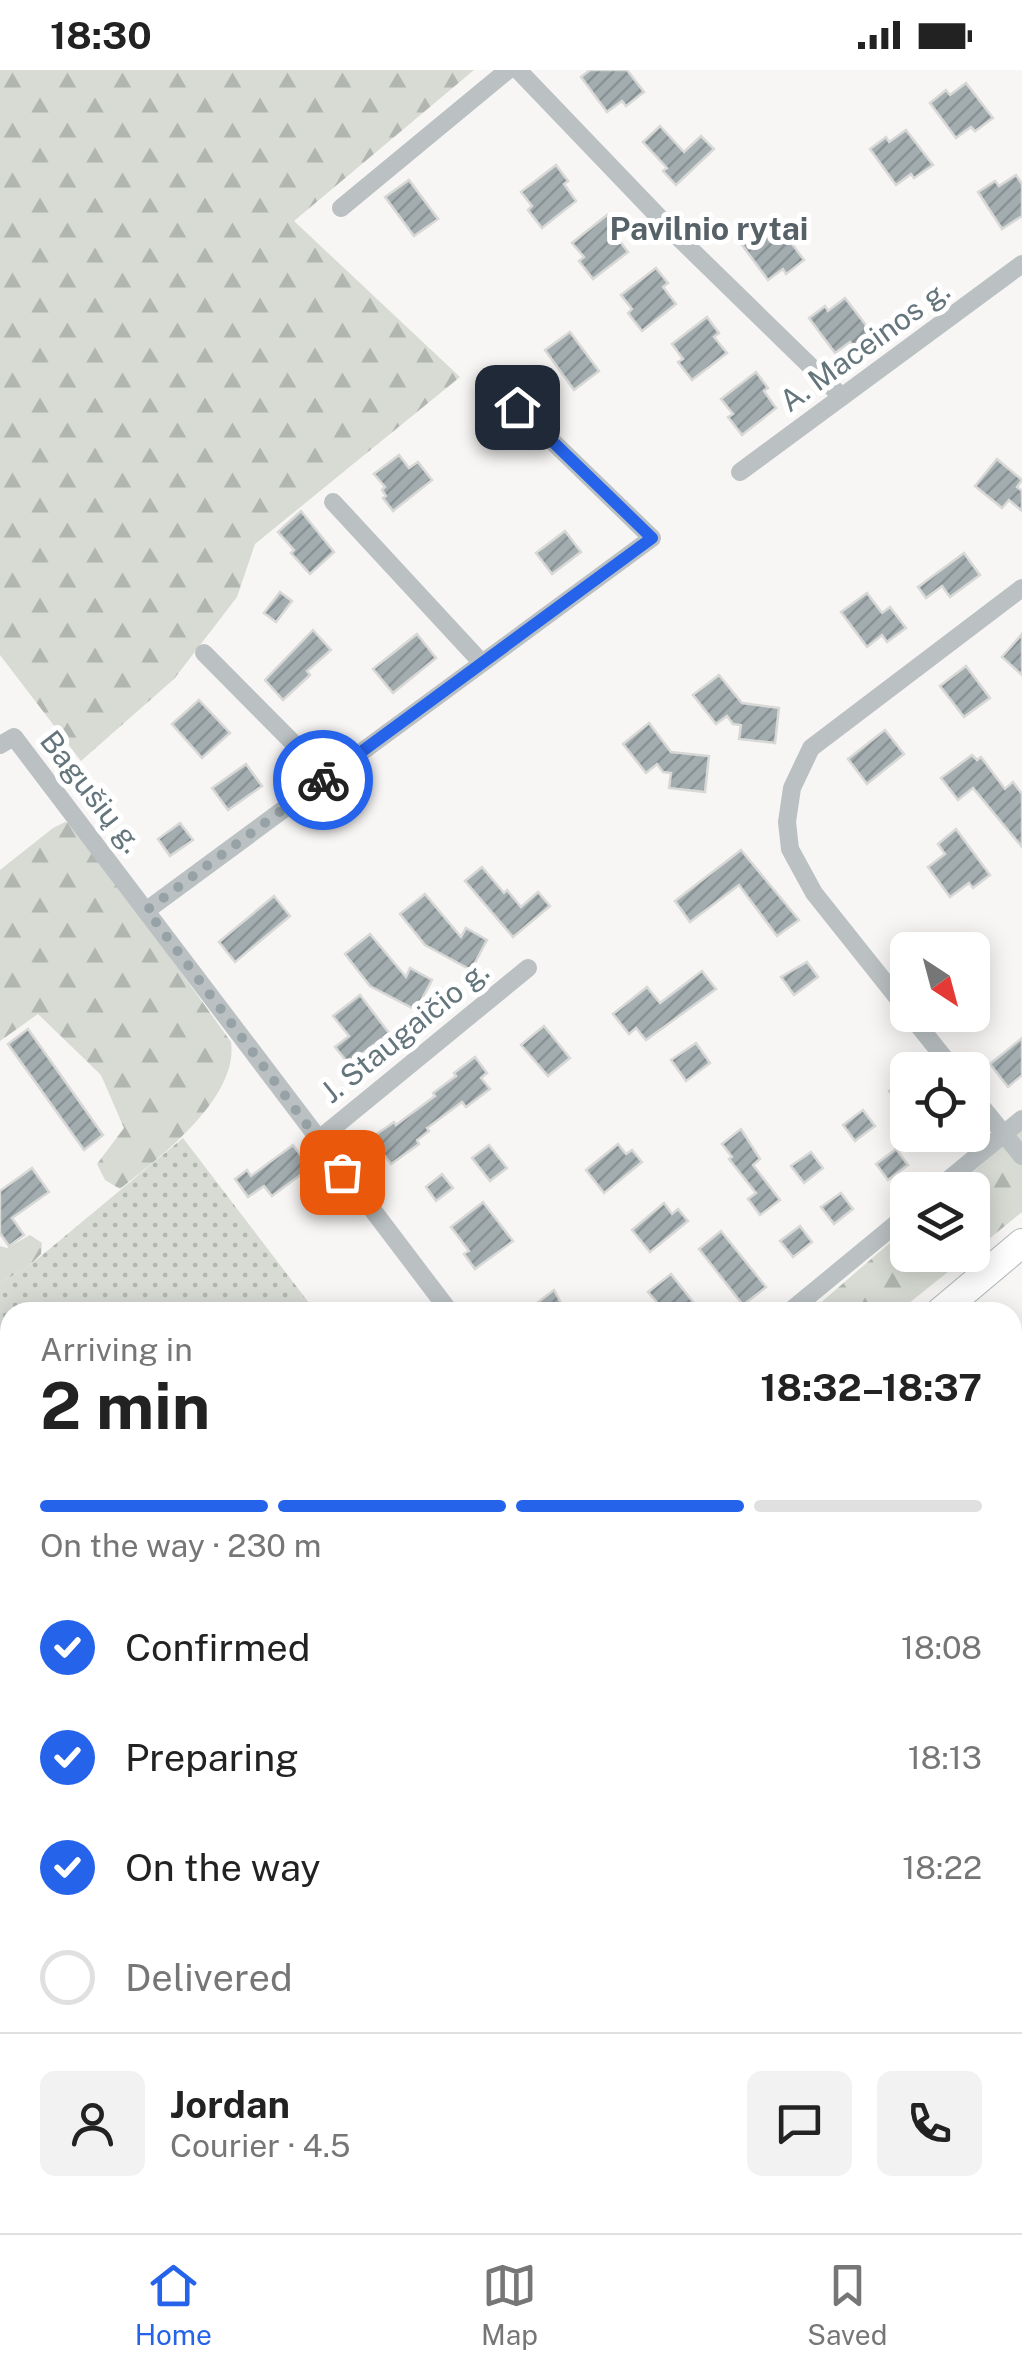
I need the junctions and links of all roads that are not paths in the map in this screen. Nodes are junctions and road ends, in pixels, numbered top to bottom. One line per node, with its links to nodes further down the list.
1 (508, 70): 3 (street)
2 (518, 70): 5 (street)
3 (341, 208)
4 (1022, 264): 5 (street, A. Maceinos g.)
5 (842, 396): 7 (street, A. Maceinos g.)
6 (517, 407): 11 (street)
7 (740, 472)
8 (333, 502): 11 (street)
9 (1022, 588): 16 (street)
10 (204, 652): 13 (street)
11 (482, 663): 13 (street)
12 (7, 741): 14 (street, Bagušių g.)
13 (328, 777): 14 (street)
14 (147, 910): 22 (street, Bagušių g.)
15 (528, 968): 22 (street, J. Staugaičio g.)
16 (890, 989)
17 (924, 1032): 18 (street)
18 (940, 1052)
19 (990, 1118): 21 (street)
20 (1022, 1119): 21 (street)
21 (1003, 1135): 23 (street); 24 (street)
22 (318, 1140): 27 (street, Bagušių g.)
23 (1022, 1156)
24 (958, 1172)
25 (890, 1229): 28 (street)
26 (1022, 1242): 29 (street)
27 (442, 1302)
28 (801, 1302)
29 (952, 1302)

